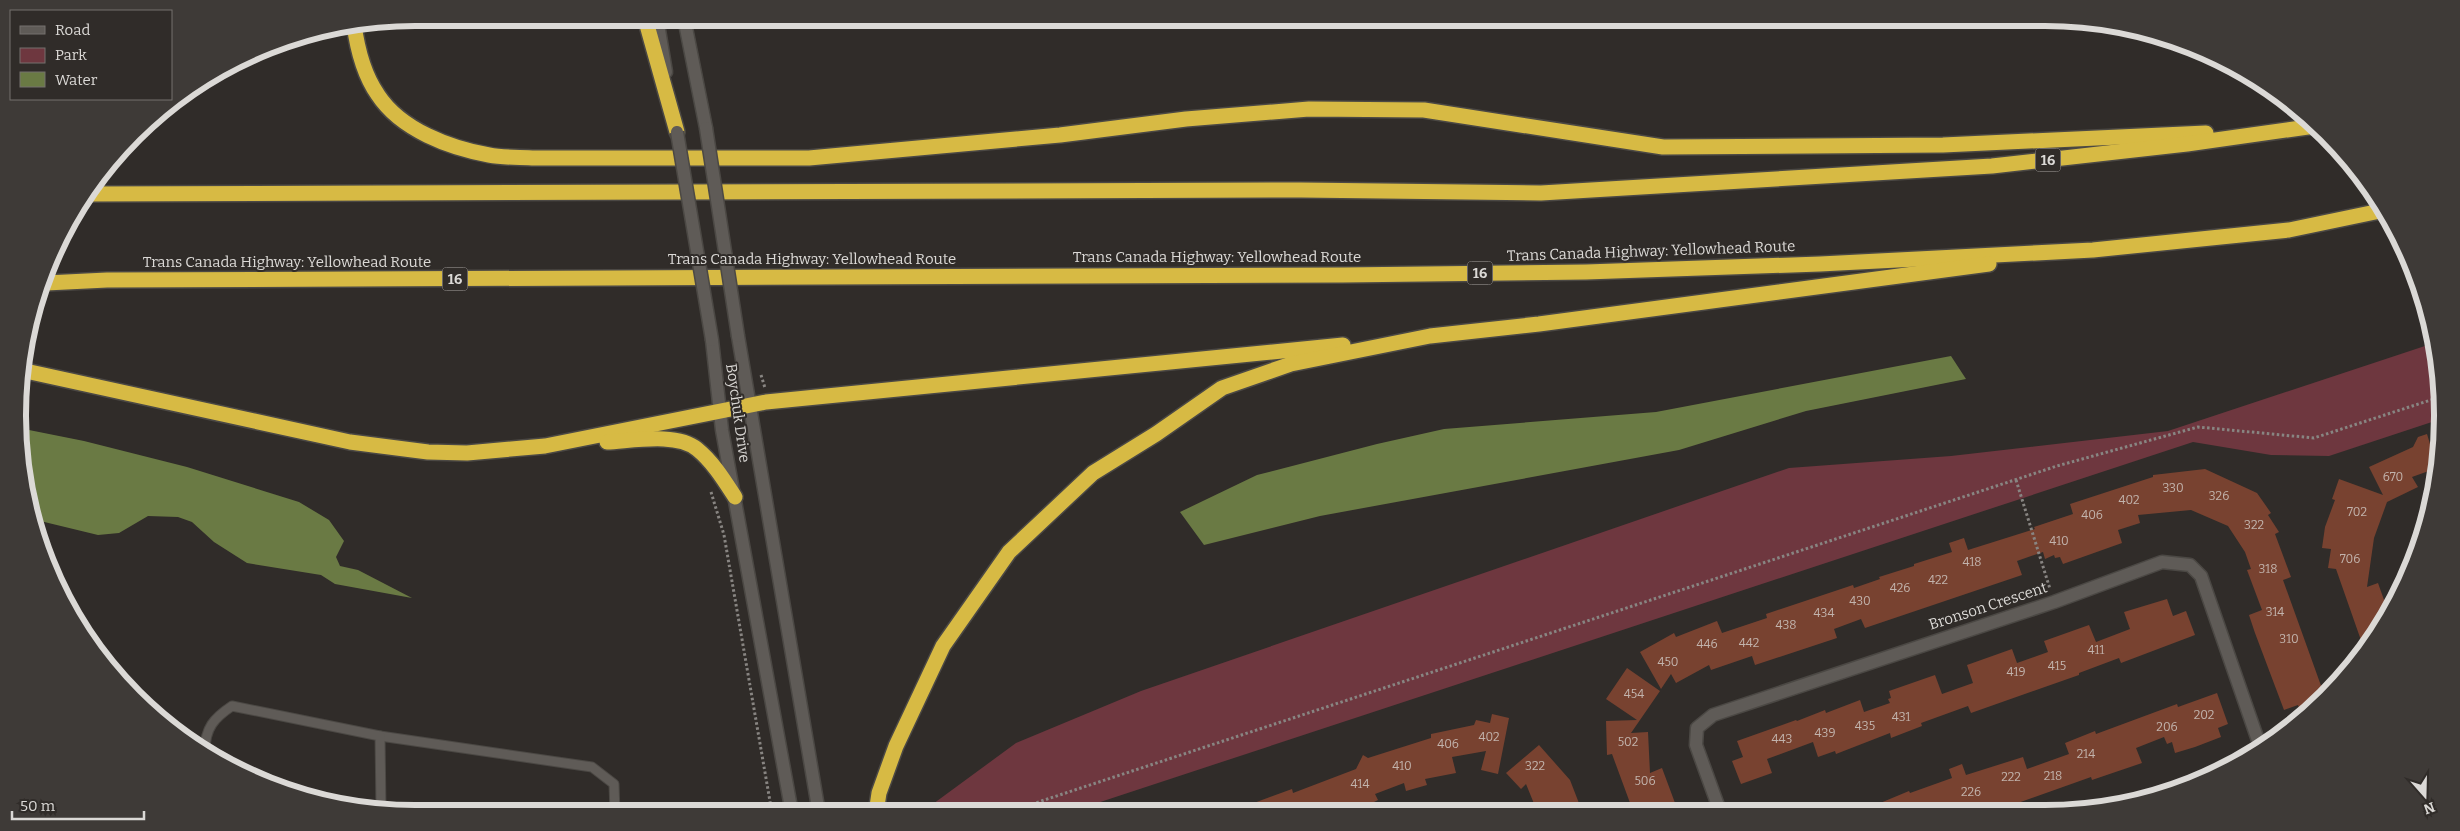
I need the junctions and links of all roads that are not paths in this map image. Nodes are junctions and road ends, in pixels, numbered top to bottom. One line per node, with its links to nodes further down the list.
1 (647, 26): 7 (highway)
2 (658, 26): 7 (main road, Boychuk Drive)
3 (686, 26): 14 (main road, Boychuk Drive, bridge)
4 (355, 32): 6 (highway)
5 (2306, 127): 6 (highway, 16)
6 (2289, 130): 8 (highway, 16)
7 (677, 132): 15 (main road, Boychuk Drive, bridge)
8 (96, 194)
9 (2376, 212): 10 (highway, Trans Canada Highway: Yellowhead Route / 16)
10 (2094, 250): 11 (highway, Trans Canada Highway: Yellowhead Route / 16); 12 (highway)
11 (50, 283)
12 (1430, 336): 14 (highway); 25 (highway)
13 (29, 372): 16 (highway)
14 (749, 405): 15 (highway); 24 (main road, Boychuk Drive)
15 (720, 412): 16 (highway); 17 (main road, Boychuk Drive)
16 (545, 446): 17 (highway)
17 (736, 497): 23 (main road, Boychuk Drive)
18 (380, 736): 20 (lane); 21 (lane); 22 (lane)
19 (2258, 741): 26 (main road, Bronson Crescent)
20 (205, 743)
21 (381, 803)
22 (615, 805)
23 (791, 805)
24 (818, 805)
25 (877, 805)
26 (1718, 805)

